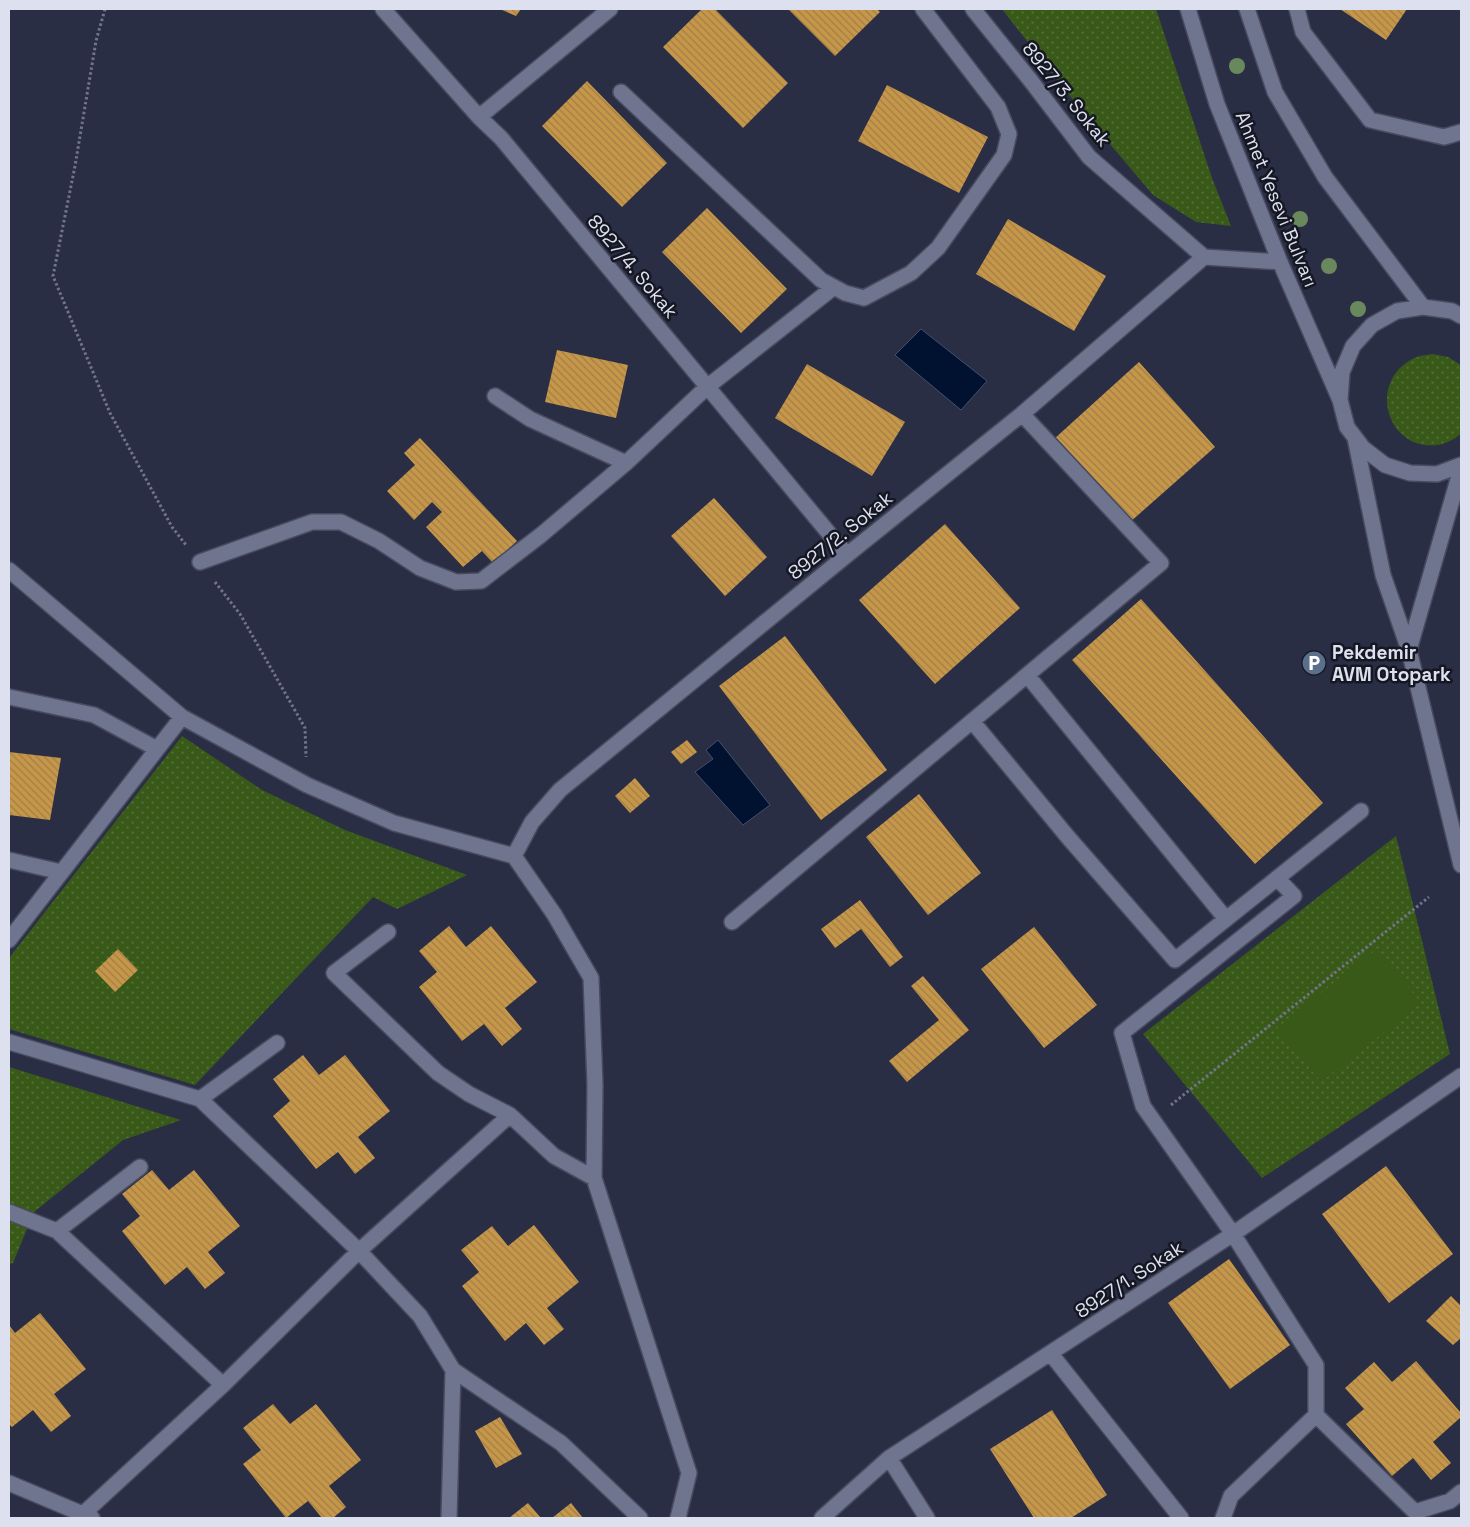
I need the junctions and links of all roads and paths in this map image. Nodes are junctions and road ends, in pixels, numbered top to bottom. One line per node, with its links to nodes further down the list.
1 (105, 9): 26 (path)
2 (383, 9): 10 (street, 8927/4. Sokak)
3 (610, 9): 10 (street)
4 (923, 9): 14 (street)
5 (973, 9): 12 (street, 8927/3. Sokak)
6 (1188, 9): 13 (street, Ahmet Yesevi Bulvarı)
7 (1247, 9): 15 (street, Ahmet Yesevi Bulvarı)
8 (1297, 9): 11 (street)
9 (621, 92): 14 (street)
10 (478, 117): 17 (street, 8927/4. Sokak)
11 (1461, 132)
12 (1204, 256): 13 (street); 20 (street, 8927/2. Sokak)
13 (1280, 262): 19 (street, Ahmet Yesevi Bulvarı)
14 (834, 287): 17 (street)
15 (1423, 307): 16 (street); 19 (street)
16 (1461, 316)
17 (707, 387): 22 (street); 25 (street, 8927/4. Sokak)
18 (495, 396): 22 (street)
19 (1340, 400): 21 (street)
20 (1022, 414): 25 (street, 8927/2. Sokak); 29 (street)
21 (1355, 438): 23 (street); 28 (street)
22 (626, 463): 26 (street)
23 (1461, 465)
24 (1461, 470): 28 (street)
25 (847, 555): 36 (street, 8927/2. Sokak)
26 (200, 562): 34 (path)
27 (9, 570): 31 (street)
28 (1409, 650): 38 (street)
29 (1027, 675): 32 (street); 42 (street)
30 (9, 697): 33 (street)
31 (182, 717): 33 (street); 34 (street)
32 (972, 721): 42 (street); 43 (street)
33 (157, 749): 39 (street)
34 (307, 785): 36 (street)
35 (1361, 812): 40 (street)
36 (514, 856): 53 (street)
37 (9, 860): 39 (street)
38 (1461, 866)
39 (62, 872): 45 (street)
40 (1277, 878): 42 (street); 51 (street)
41 (1429, 896): 51 (path)
42 (1226, 919)
43 (732, 922)
44 (388, 932): 50 (street)
45 (9, 940)
46 (9, 1042): 49 (street)
47 (277, 1043): 49 (street)
48 (1461, 1076): 56 (street, 8927/1. Sokak)
49 (200, 1099): 57 (street)
50 (510, 1115): 53 (street); 57 (street)
51 (1153, 1120): 56 (street)
52 (140, 1167): 55 (street)
53 (594, 1178): 69 (street)
54 (9, 1212): 55 (street)
55 (57, 1231): 60 (street)
56 (1233, 1234): 58 (street, 8927/1. Sokak); 61 (street)
57 (359, 1251): 59 (street); 60 (street)
58 (1051, 1354): 62 (street, 8927/1. Sokak); 71 (street)
59 (453, 1370): 67 (street); 68 (street)
60 (222, 1385): 65 (street)
61 (1316, 1415): 64 (street); 72 (street)
62 (889, 1458): 66 (street, 8927/1. Sokak); 70 (street)
63 (9, 1483): 65 (street)
64 (1461, 1492)
65 (87, 1516)
66 (828, 1516)
67 (449, 1518)
68 (640, 1518)
69 (678, 1518)
70 (927, 1518)
71 (1181, 1518)
72 (1223, 1518)

